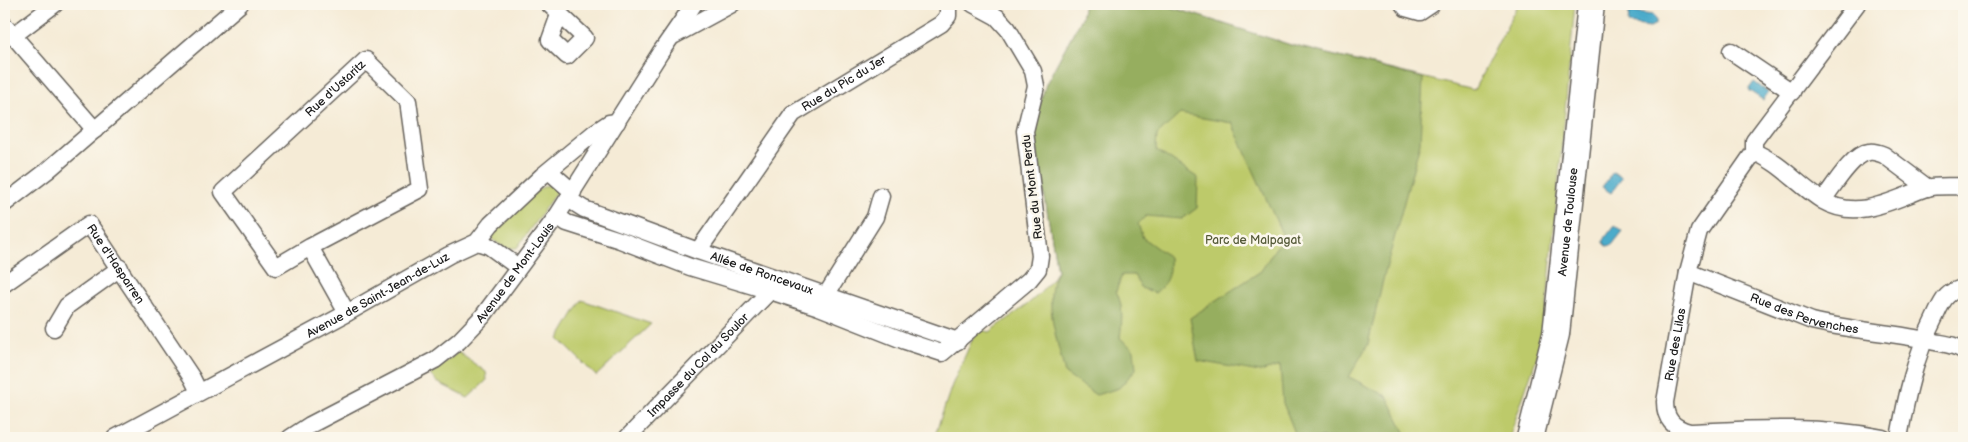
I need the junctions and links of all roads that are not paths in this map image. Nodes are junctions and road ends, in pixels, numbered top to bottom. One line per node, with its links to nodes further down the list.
1 (55, 4): 11 (street)
2 (240, 4): 16 (street)
3 (694, 4): 12 (street, Avenue de Mont-Louis)
4 (732, 4): 12 (street, Avenue de Mont-Louis)
5 (948, 4): 28 (street, Rue du Pic du Jer)
6 (973, 4): 39 (street, Rue du Mont Perdu)
7 (1403, 4): 8 (street)
8 (1432, 4)
9 (1592, 4): 46 (main road, Avenue de Toulouse)
10 (1857, 4): 14 (street, Rue des Lilas)
11 (8, 30): 16 (street)
12 (671, 37): 15 (street, Avenue de Mont-Louis)
13 (1731, 51): 14 (street)
14 (1792, 92): 17 (street, Rue des Lilas)
15 (617, 122): 18 (street, Avenue de Saint-Jean-de-Luz); 21 (street, Avenue de Mont-Louis)
16 (94, 130): 24 (street)
17 (1754, 152): 23 (street); 31 (street, Rue des Lilas)
18 (545, 174): 21 (street, Allée de Roncevaux); 26 (street, Avenue de Saint-Jean-de-Luz)
19 (1964, 186): 20 (street)
20 (1928, 188): 23 (street); 23 (street)
21 (571, 196): 25 (street, Avenue de Mont-Louis); 28 (street, Allée de Roncevaux)
22 (881, 196): 35 (street)
23 (1823, 200)
24 (4, 204)
25 (557, 216): 29 (street, Avenue de Mont-Louis); 34 (street, Allée de Roncevaux)
26 (477, 242): 29 (street); 36 (street, Avenue de Saint-Jean-de-Luz)
27 (310, 247): 27 (street, Rue d'Ustaritz); 36 (street)
28 (698, 251): 35 (street, Allée de Roncevaux)
29 (518, 267): 44 (street, Avenue de Mont-Louis)
30 (120, 268): 32 (street, Rue d'Hasparren); 37 (street); 42 (street, Rue d'Hasparren)
31 (1688, 272): 38 (street, Rue des Pervenches); 47 (street, Rue des Lilas)
32 (4, 284)
33 (1964, 288): 38 (street)
34 (770, 291): 35 (street, Allée de Roncevaux); 45 (street, Impasse du Col du Soulor)
35 (823, 301): 39 (street, Allée de Roncevaux); 41 (street, Allée de Roncevaux)
36 (347, 313): 42 (street, Avenue de Saint-Jean-de-Luz)
37 (54, 328)
38 (1924, 339): 40 (street, Rue des Pervenches); 48 (street)
39 (958, 341): 41 (street, Rue du Mont Perdu)
40 (1964, 351)
41 (942, 353)
42 (199, 392): 43 (street, Avenue de Saint-Jean-de-Luz)
43 (115, 438)
44 (290, 438)
45 (627, 438)
46 (1530, 438)
47 (1884, 438)
48 (1899, 438)

